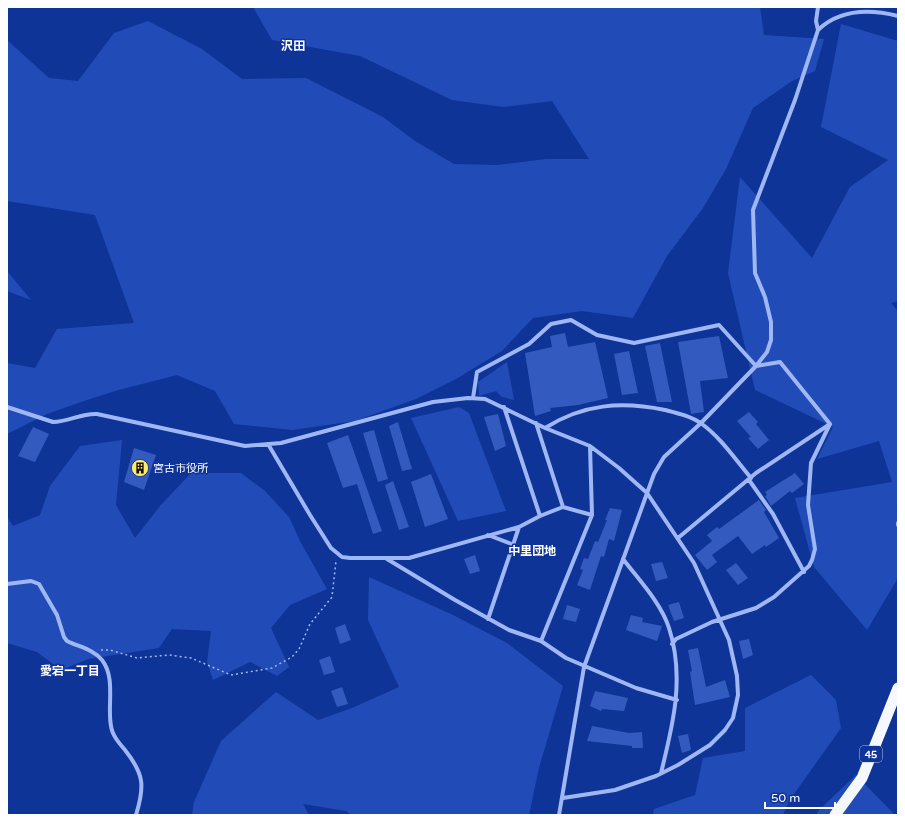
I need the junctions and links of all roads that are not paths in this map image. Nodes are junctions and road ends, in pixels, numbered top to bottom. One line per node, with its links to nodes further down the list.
1 (818, 7): 3 (street)
2 (898, 16): 3 (street)
3 (818, 30): 4 (street)
4 (756, 366): 5 (street); 9 (street); 10 (street)
5 (473, 398): 7 (street); 12 (street)
6 (7, 407): 12 (street)
7 (504, 407): 8 (street); 18 (street)
8 (536, 423): 11 (street); 16 (street)
9 (701, 423): 11 (street); 14 (street); 15 (street)
10 (830, 424): 14 (street); 25 (street)
11 (545, 428): 13 (street)
12 (268, 444): 23 (street)
13 (590, 446): 15 (street); 17 (street)
14 (750, 479): 21 (street); 25 (street)
15 (647, 493): 21 (street); 24 (street)
16 (563, 507): 17 (street); 18 (street)
17 (592, 515): 29 (street)
18 (540, 516): 19 (street)
19 (519, 527): 20 (street); 22 (street)
20 (488, 535): 22 (street); 23 (street)
21 (678, 538): 28 (street)
22 (514, 545): 27 (street)
23 (386, 558): 27 (street)
24 (623, 559): 30 (street); 31 (street)
25 (804, 572): 28 (street)
26 (7, 584): 36 (street)
27 (488, 619): 29 (street)
28 (720, 619): 30 (street); 34 (street)
29 (541, 641): 31 (street)
30 (672, 644): 33 (street)
31 (584, 667): 33 (street); 35 (street)
32 (898, 688): 38 (highway, 45)
33 (677, 700): 34 (street)
34 (661, 773): 35 (street)
35 (563, 798): 37 (street)
36 (136, 815)
37 (559, 815)
38 (836, 815)

